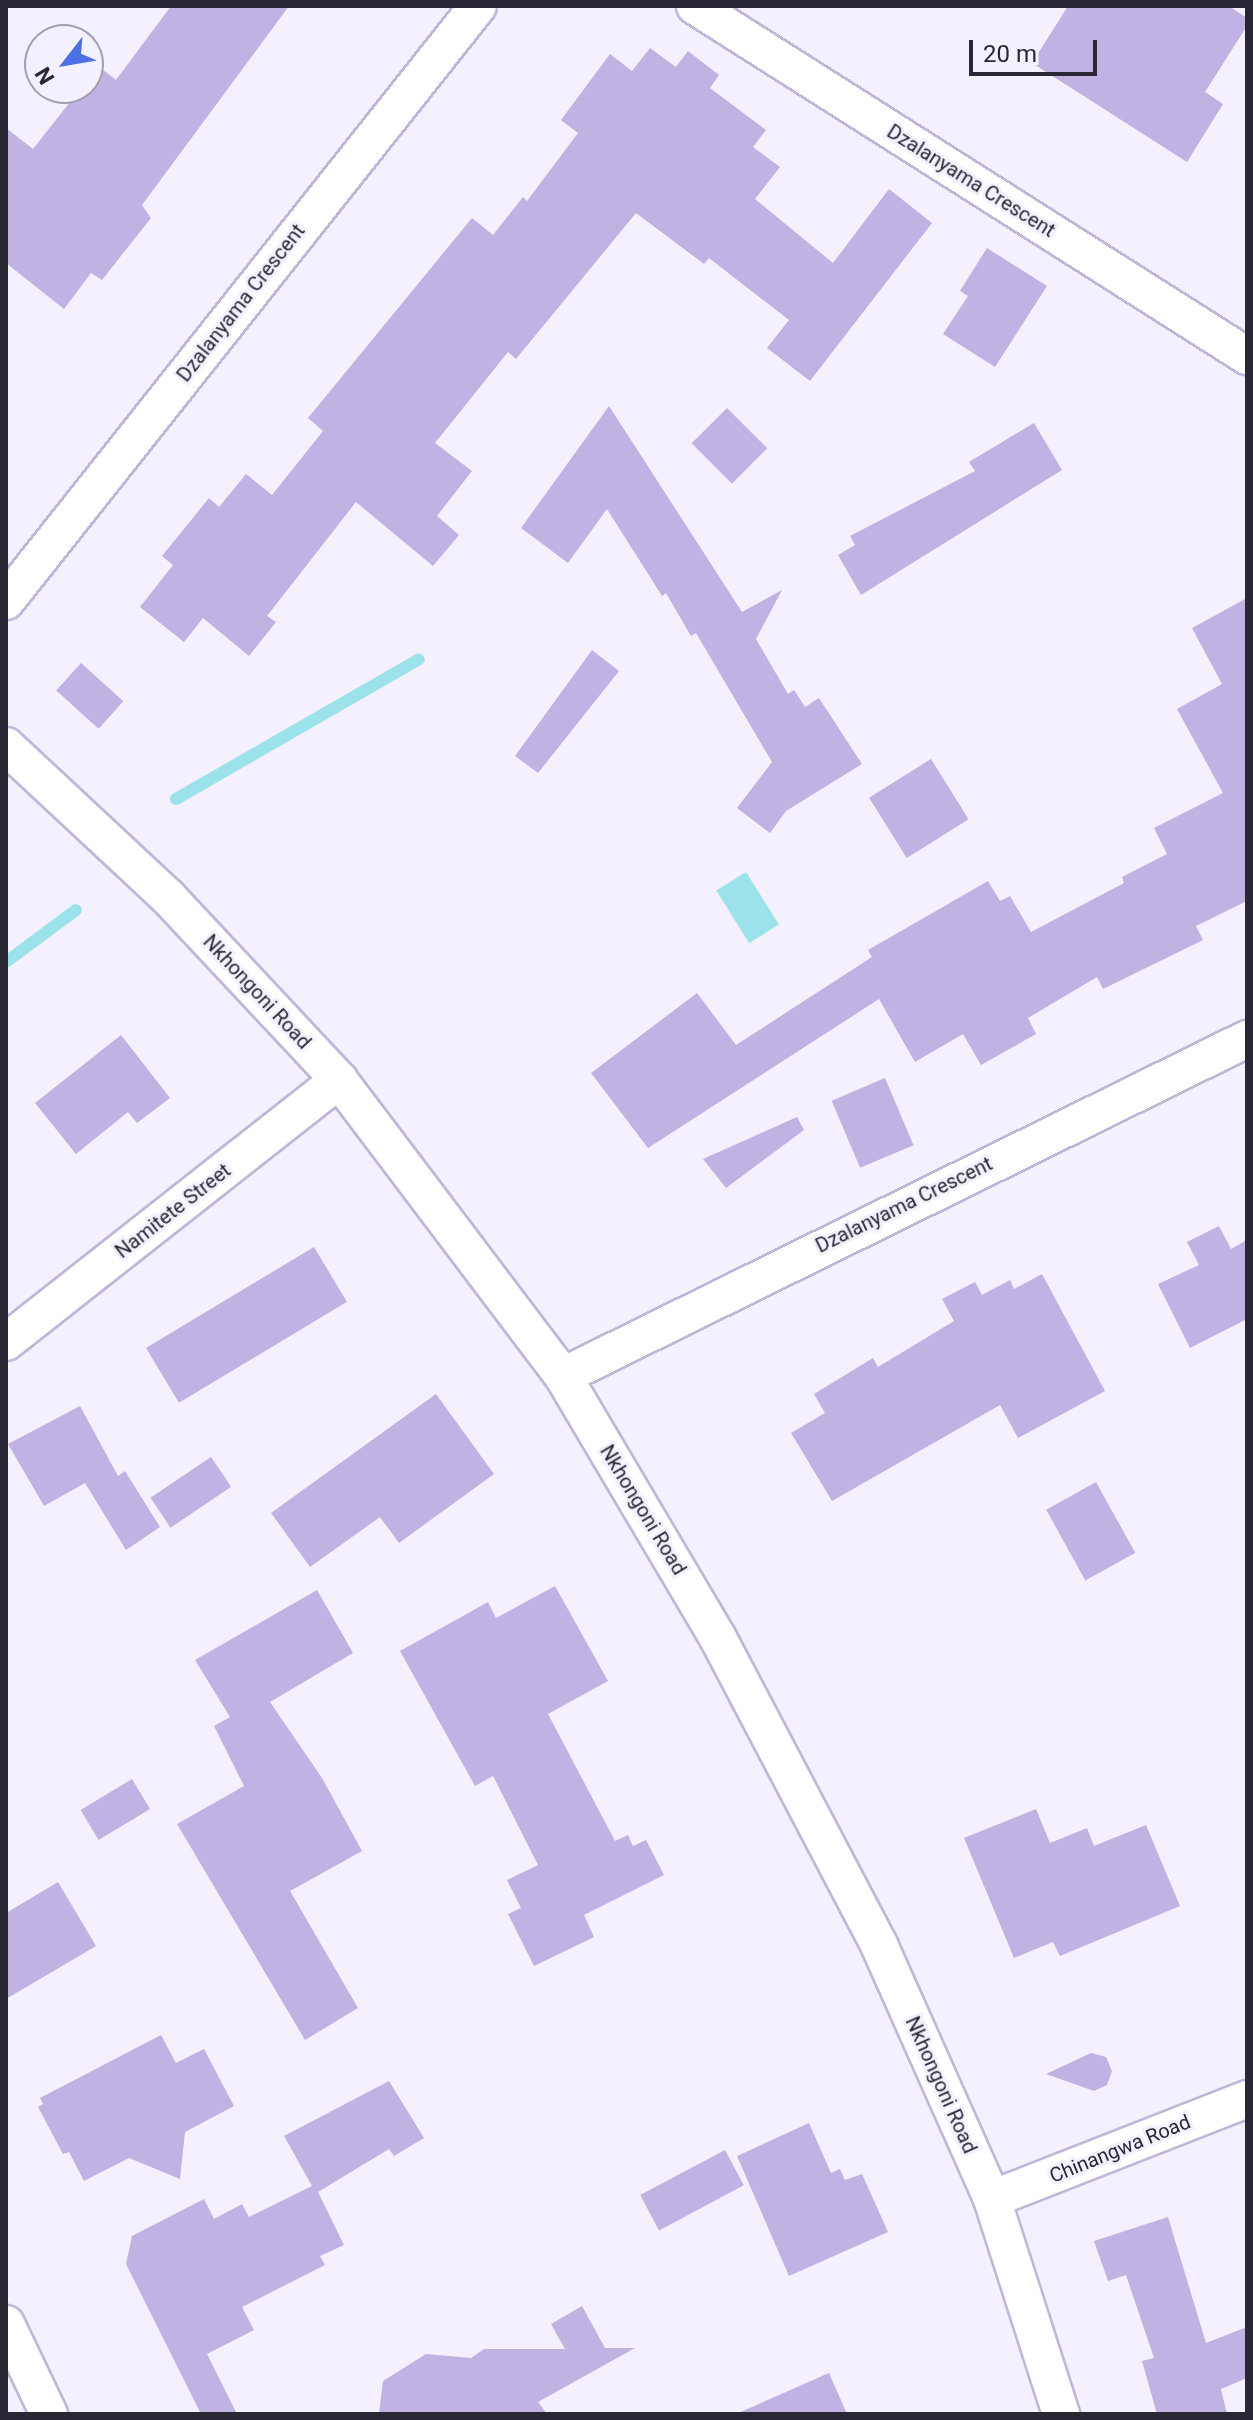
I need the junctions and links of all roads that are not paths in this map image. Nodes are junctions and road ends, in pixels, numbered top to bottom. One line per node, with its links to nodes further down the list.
1 (478, 6): 4 (street, Dzalanyama Crescent)
2 (695, 6): 3 (street, Dzalanyama Crescent)
3 (1247, 356)
4 (6, 601)
5 (6, 746): 7 (street, Nkhongoni Road)
6 (1247, 1039): 9 (street, Dzalanyama Crescent)
7 (339, 1080): 8 (street, Namitete Street); 9 (street, Nkhongoni Road)
8 (6, 1342)
9 (563, 1376): 11 (street, Nkhongoni Road)
10 (1247, 2099): 11 (street, Chinangwa Road)
11 (992, 2199): 14 (street, Nkhongoni Road)
12 (6, 2324): 13 (street)
13 (49, 2414)
14 (1061, 2414)

